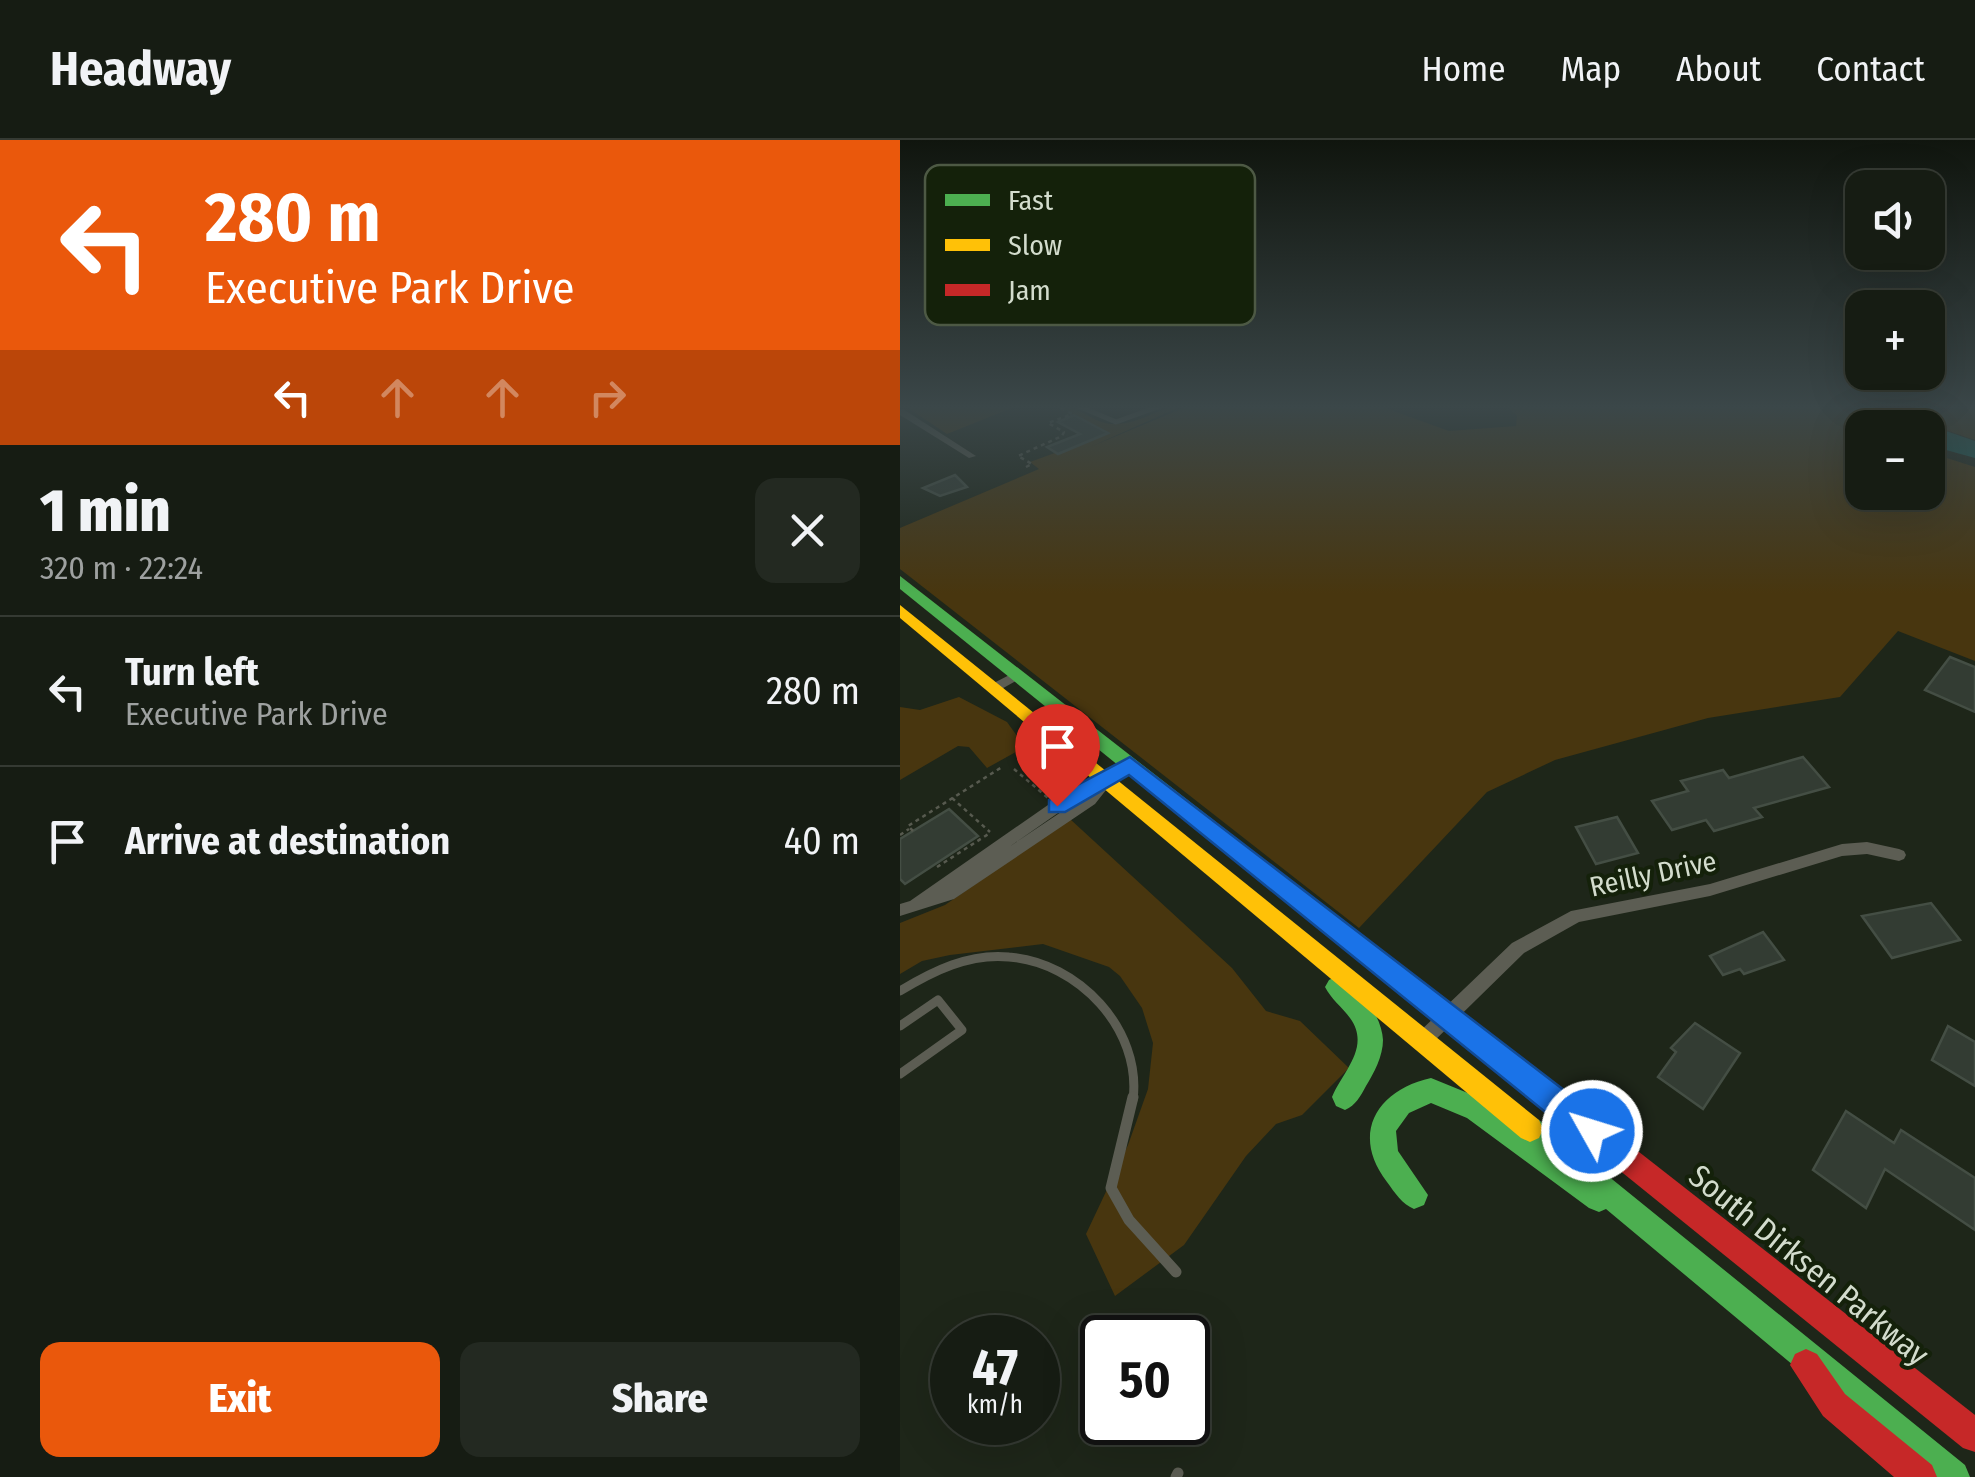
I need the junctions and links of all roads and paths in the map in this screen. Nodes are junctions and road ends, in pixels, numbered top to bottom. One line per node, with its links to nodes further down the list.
1 (900, 581): 3 (main road, South Dirksen Parkway)
2 (900, 610): 4 (main road)
3 (1017, 675): 4 (street); 5 (main road, South Dirksen Parkway)
4 (994, 688): 8 (main road)
5 (1130, 765): 8 (street); 17 (main road, South Dirksen Parkway)
6 (1002, 767): 9 (path)
7 (1014, 769): 10 (path)
8 (1106, 780): 13 (main road); 15 (street)
9 (952, 798): 11 (path); 14 (path)
10 (1052, 803)
11 (900, 834)
12 (1899, 855): 17 (street, Reilly Drive)
13 (1202, 859): 19 (main road); 21 (main road)
14 (938, 867)
15 (906, 909)
16 (900, 990): 24 (lane)
17 (1449, 1018): 19 (street, Reilly Drive); 26 (main road, South Dirksen Parkway)
18 (900, 1026): 20 (lane)
19 (1422, 1041): 23 (main road)
20 (900, 1074)
21 (1345, 1097)
22 (1414, 1195): 23 (main road)
23 (1645, 1224): 25 (main road)
24 (1176, 1272)
25 (1790, 1343): 27 (main road); 28 (main road)
26 (1975, 1433)
27 (1920, 1477)
28 (1953, 1477)

